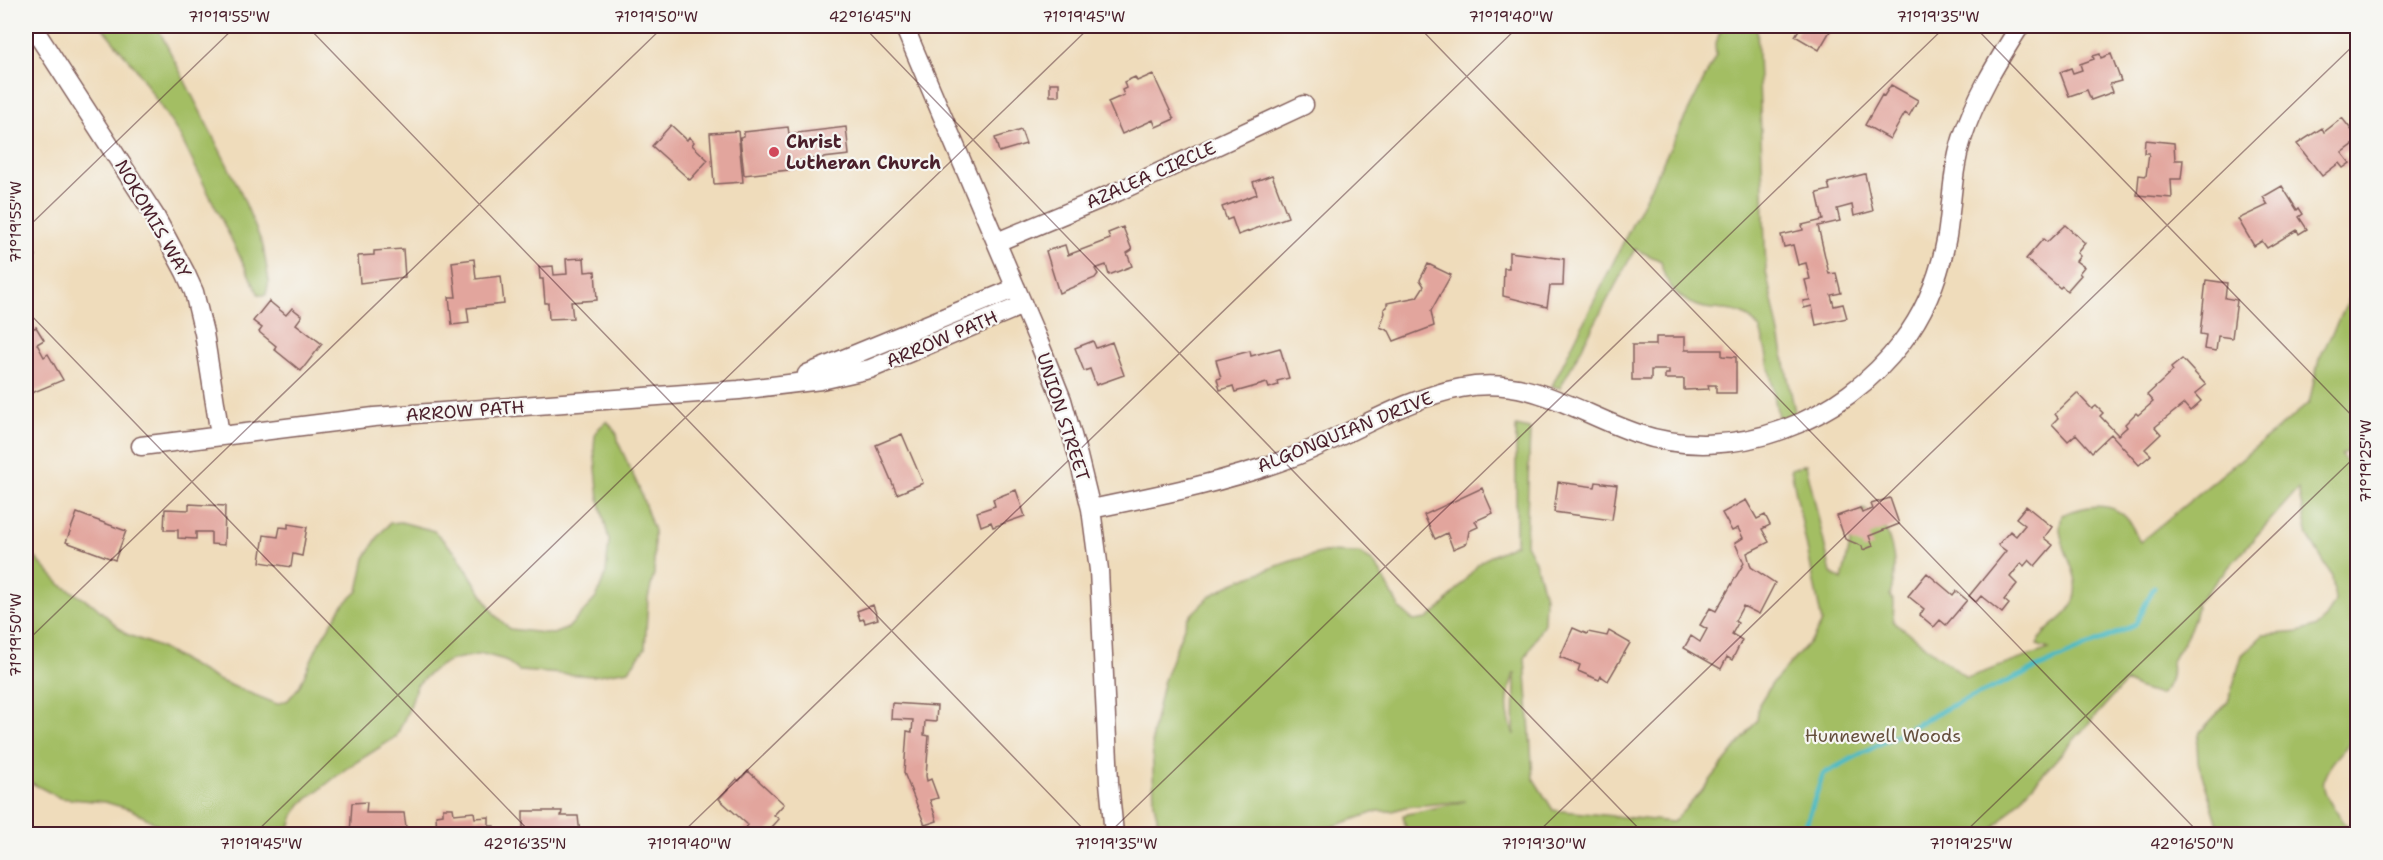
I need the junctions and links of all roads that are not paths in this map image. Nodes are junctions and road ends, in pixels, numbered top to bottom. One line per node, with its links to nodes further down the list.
1 (32, 26): 7 (street, NOKOMIS WAY)
2 (904, 26): 5 (street, UNION STREET)
3 (2020, 26): 9 (street, ALGONQUIAN DRIVE)
4 (1304, 105): 5 (street, AZALEA CIRCLE)
5 (997, 242): 6 (street, UNION STREET)
6 (1020, 296): 7 (street, ARROW PATH); 9 (street, UNION STREET)
7 (220, 435): 8 (street, ARROW PATH)
8 (141, 446)
9 (1091, 509): 10 (street, UNION STREET)
10 (1114, 834)

